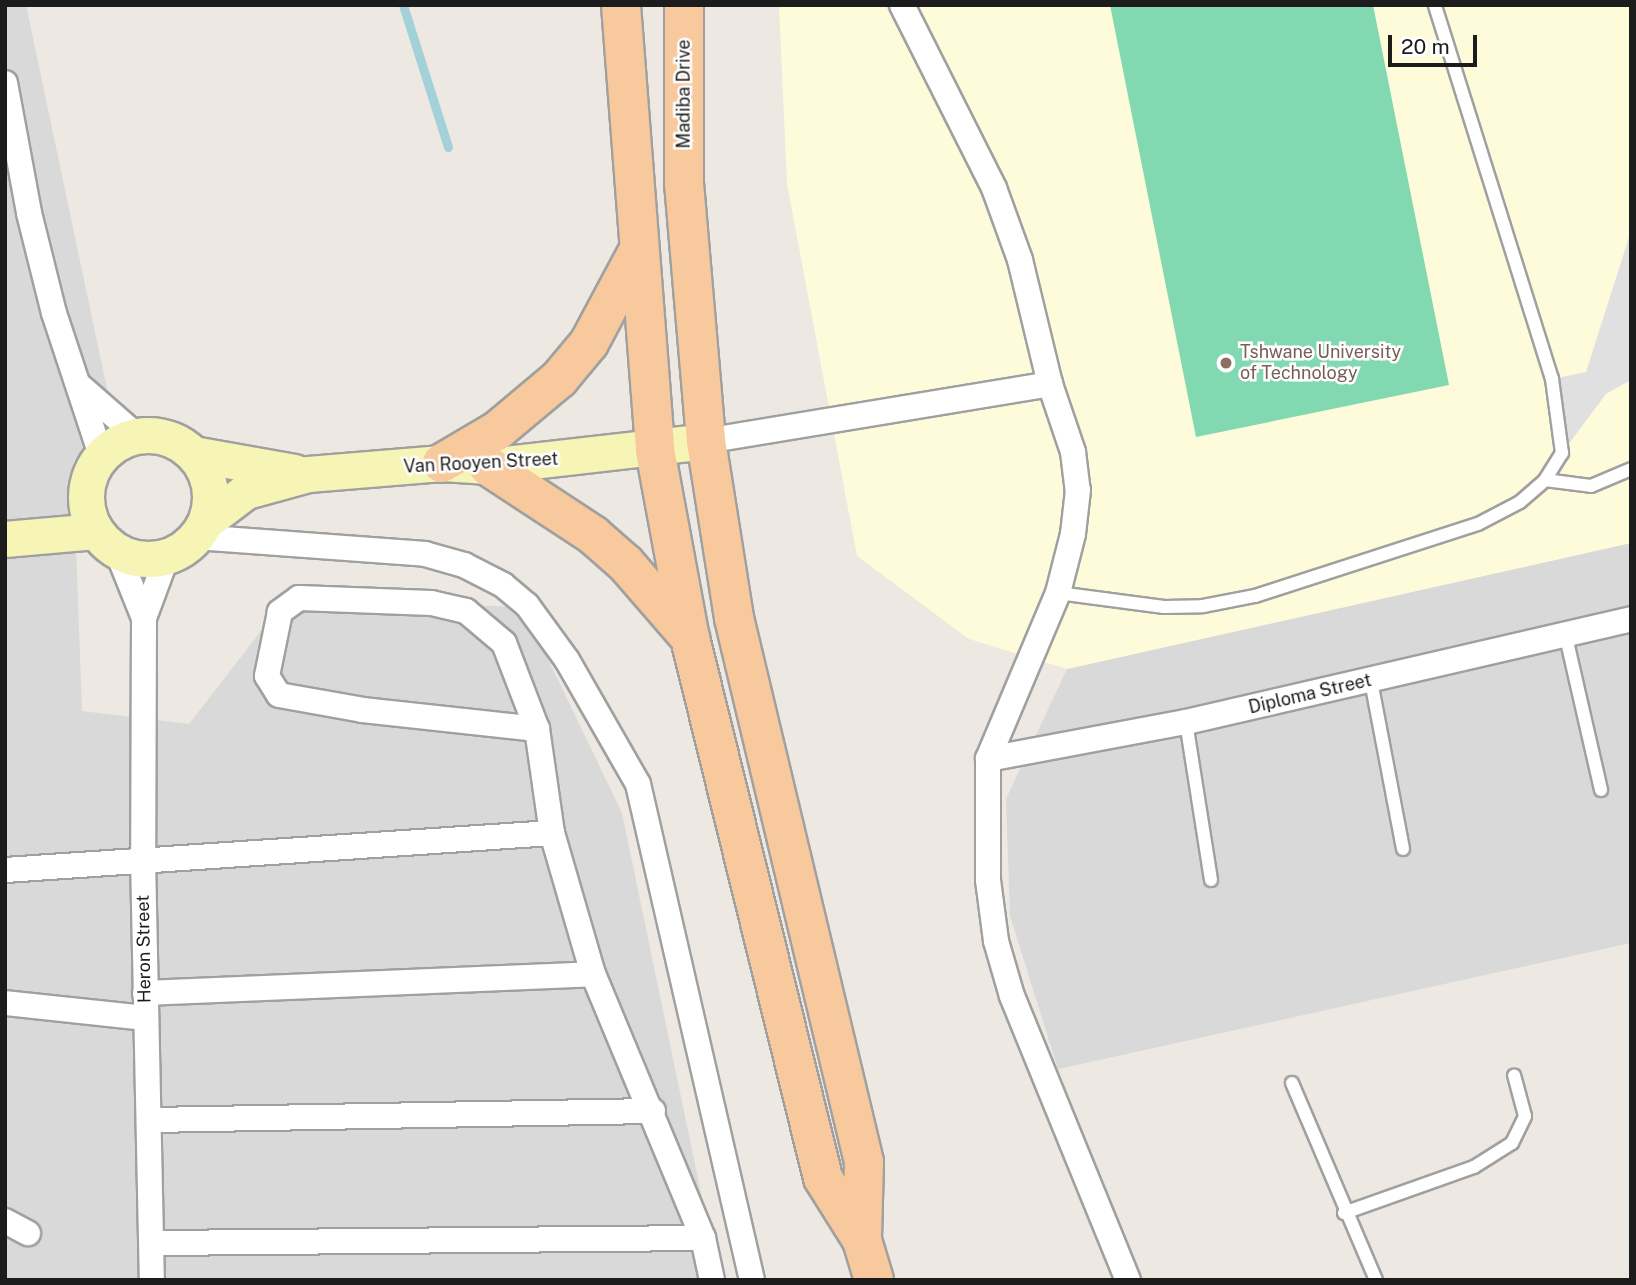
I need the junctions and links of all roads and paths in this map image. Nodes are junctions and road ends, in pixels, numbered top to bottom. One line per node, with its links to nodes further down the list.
1 (621, 5): 6 (main road)
2 (684, 5): 10 (main road, Madiba Drive)
3 (902, 5): 7 (street)
4 (1435, 5): 18 (lane)
5 (5, 83): 8 (street)
6 (637, 253): 11 (main road); 14 (main road)
7 (1050, 384): 10 (street); 24 (street)
8 (79, 386): 9 (street); 13 (street)
9 (136, 435): 12 (street, Van Rooyen Street); 13 (street)
10 (706, 441): 11 (street, Van Rooyen Street); 51 (main road, Madiba Drive)
11 (655, 450): 15 (street, Van Rooyen Street); 27 (main road)
12 (194, 454): 17 (street, Van Rooyen Street); 20 (street)
13 (101, 455): 19 (street)
14 (442, 463): 15 (street, Van Rooyen Street); 17 (street, Van Rooyen Street)
15 (488, 466): 27 (main road)
16 (1631, 469): 18 (lane)
17 (308, 474): 20 (street, Van Rooyen Street)
18 (1545, 480): 24 (lane)
19 (85, 492): 21 (street); 22 (street)
20 (200, 529): 23 (street, Van Rooyen Street); 55 (street)
21 (16, 538): 22 (street)
22 (106, 541): 23 (street); 25 (street, Heron Street)
23 (167, 556): 25 (street, Heron Street)
24 (1058, 593): 32 (street)
25 (144, 618): 36 (street, Heron Street)
26 (1631, 619): 28 (street, Diploma Street)
27 (690, 638): 51 (main road)
28 (1566, 638): 29 (street, Diploma Street); 33 (lane)
29 (1371, 681): 30 (street, Diploma Street); 35 (lane)
30 (1186, 722): 32 (street, Diploma Street); 38 (lane)
31 (537, 729): 31 (street); 34 (street)
32 (988, 759): 57 (street)
33 (1601, 790)
34 (552, 833): 36 (street); 39 (street)
35 (1403, 849)
36 (143, 858): 37 (street); 40 (street, Heron Street)
37 (5, 870)
38 (1211, 880)
39 (593, 974): 40 (street); 45 (street)
40 (145, 993): 42 (street, Heron Street)
41 (5, 1003): 42 (street)
42 (145, 1018): 46 (street, Heron Street)
43 (1514, 1075): 47 (lane)
44 (1292, 1083): 47 (lane)
45 (653, 1111): 46 (street); 50 (street)
46 (151, 1120): 52 (street, Heron Street)
47 (1344, 1213): 58 (lane)
48 (5, 1221): 49 (street)
49 (28, 1233)
50 (703, 1238): 52 (street); 54 (street)
51 (862, 1240): 56 (main road)
52 (154, 1243): 53 (street, Heron Street)
53 (152, 1280)
54 (712, 1280)
55 (752, 1280)
56 (874, 1280)
57 (1128, 1280)
58 (1376, 1280)

